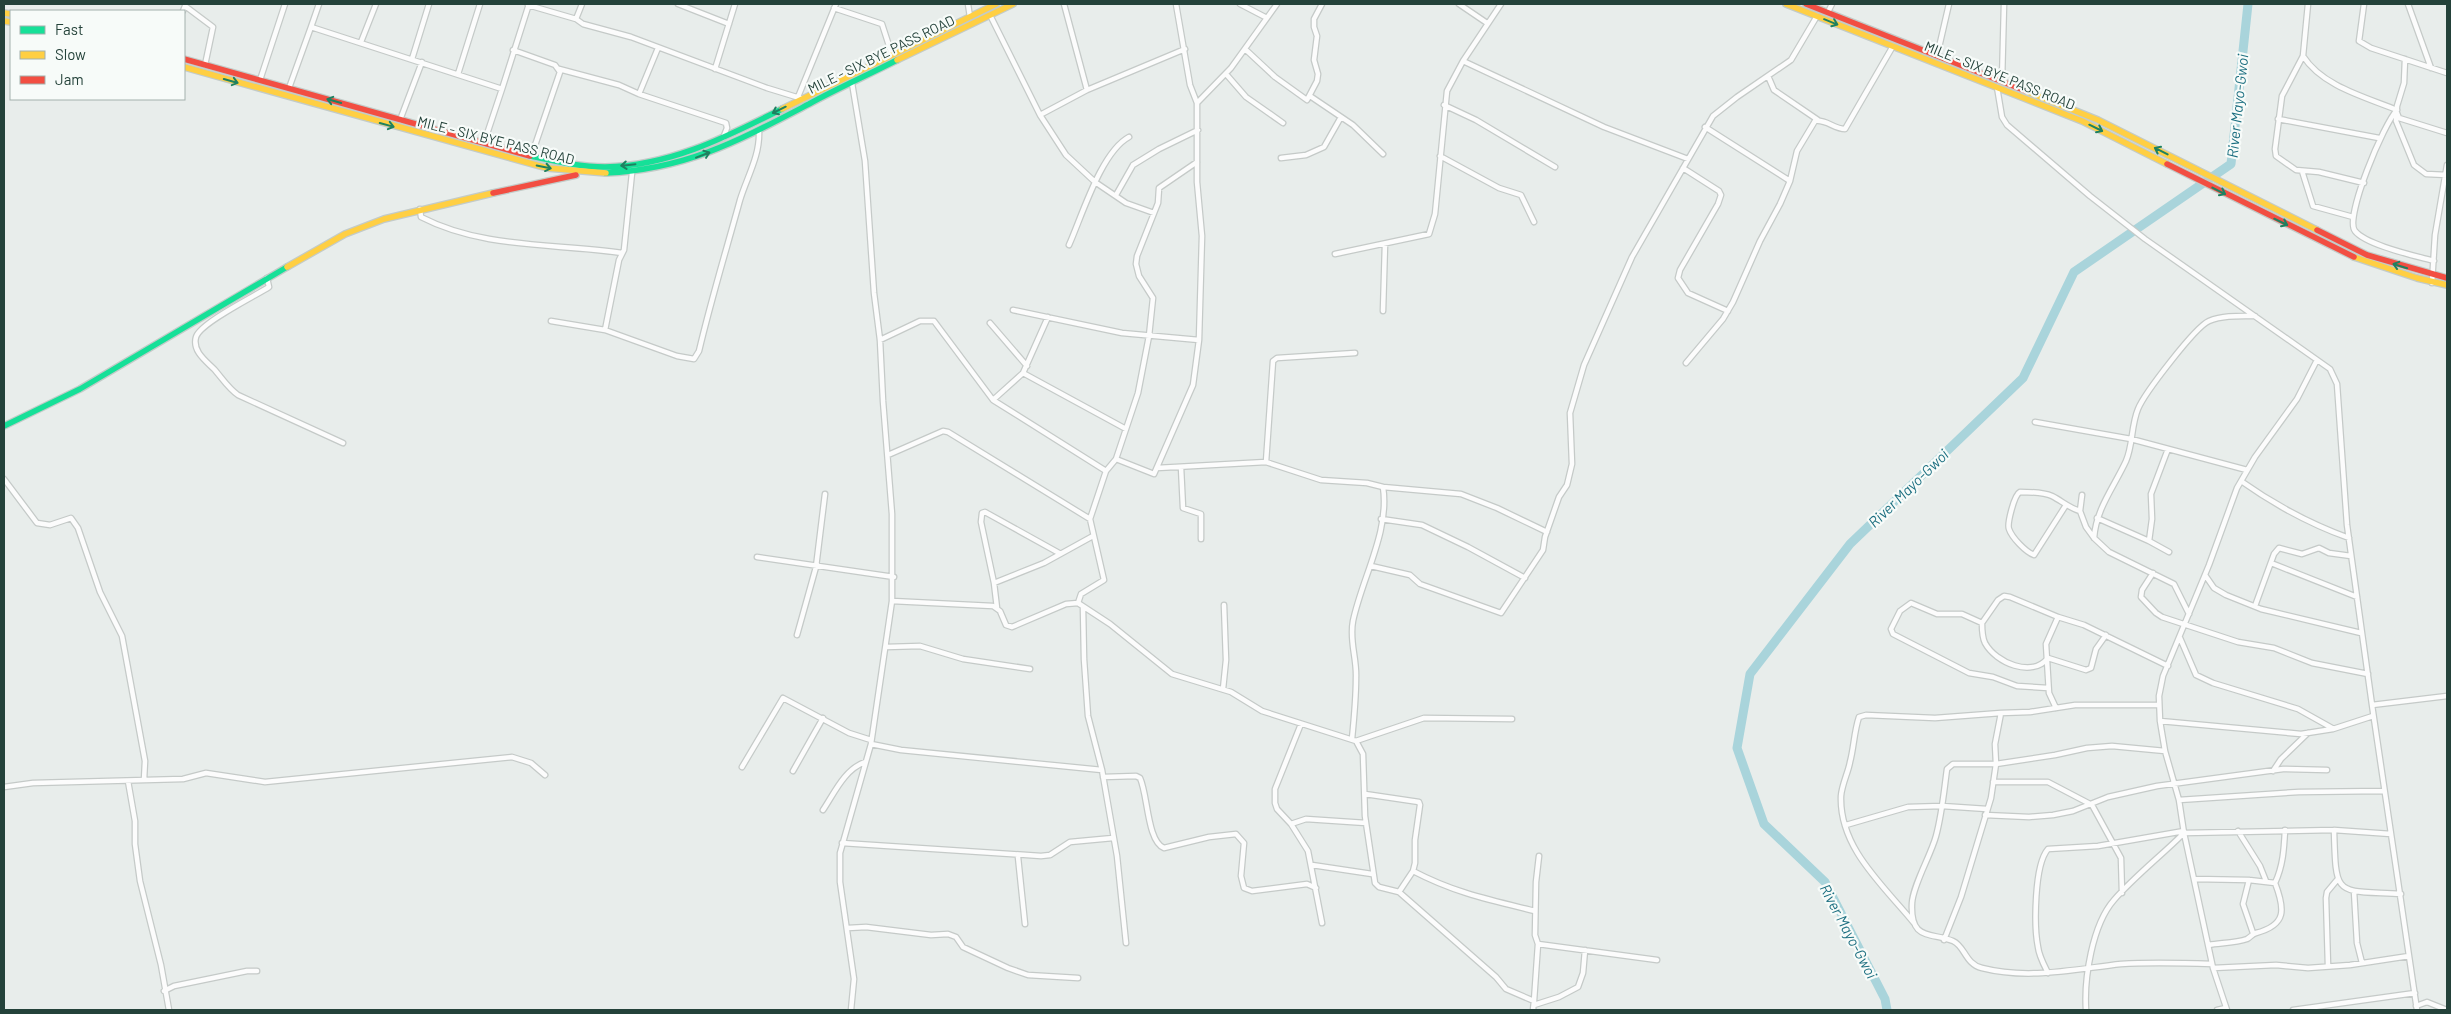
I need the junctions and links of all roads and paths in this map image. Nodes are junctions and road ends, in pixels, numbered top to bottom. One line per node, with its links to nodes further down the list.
1 (185, 4): 56 (street)
2 (285, 4): 65 (street)
3 (319, 4): 39 (street)
4 (376, 4): 41 (street)
5 (428, 4): 52 (street)
6 (480, 4): 62 (street)
7 (528, 4): 35 (street); 47 (street)
8 (582, 4): 35 (street)
9 (678, 4): 37 (street)
10 (735, 4): 37 (street)
11 (968, 4): 32 (street)
12 (996, 4): 32 (street)
13 (1013, 4): 31 (street, MILE - SIX BYE PASS ROAD)
14 (1064, 4): 71 (street)
15 (1176, 4): 45 (street)
16 (1240, 4): 34 (street)
17 (1277, 4): 34 (street)
18 (1322, 4): 73 (street)
19 (1459, 4): 36 (street)
20 (1501, 4): 36 (street)
21 (1786, 4): 33 (street, MILE - SIX BYE PASS ROAD)
22 (1806, 4): 30 (street)
23 (1832, 4): 30 (street)
24 (1950, 4): 49 (street)
25 (2004, 4): 66 (street)
26 (2308, 4): 50 (street)
27 (2364, 4): 53 (street)
28 (2408, 4): 58 (street)
29 (835, 6): 48 (street); 74 (street)
30 (1828, 12): 43 (street)
31 (990, 15): 40 (street, MILE - SIX BYE PASS ROAD); 78 (street)
32 (970, 16): 38 (street)
33 (1817, 16): 42 (street, MILE - SIX BYE PASS ROAD, one-way to 42); 64 (street)
34 (1267, 18): 46 (street)
35 (576, 19): 44 (street)
36 (1487, 23): 55 (street)
37 (729, 24): 60 (street)
38 (953, 25): 40 (street); 48 (street)
39 (311, 27): 41 (street); 69 (street)
40 (956, 31): 67 (street, MILE - SIX BYE PASS ROAD)
41 (361, 42): 52 (street)
42 (1893, 46): 43 (street, MILE - SIX BYE PASS ROAD); 82 (street)
43 (1904, 47): 49 (street); 68 (street, MILE - SIX BYE PASS ROAD)
44 (658, 48): 60 (street); 72 (street)
45 (1186, 49): 71 (street); 75 (street)
46 (1244, 49): 63 (street); 73 (street)
47 (513, 50): 59 (street); 70 (street)
48 (892, 55): 74 (street)
49 (1937, 56): 66 (street)
50 (2302, 56): 77 (street); 80 (street)
51 (185, 59): 56 (street)
52 (412, 59): 54 (street)
53 (2404, 59): 58 (street); 77 (street)
54 (422, 62): 62 (street); 81 (street)
55 (1462, 62): 76 (street); 96 (street)
56 (205, 65): 65 (street)
57 (185, 68): 104 (street, MILE - SIX BYE PASS ROAD, one-way to 104)
58 (2431, 68): 61 (street)
59 (559, 69): 72 (street); 94 (street)
60 (715, 69): 74 (street)
61 (2447, 73)
62 (458, 74): 70 (street)
63 (1226, 74): 75 (street); 83 (street)
64 (1768, 76): 82 (street); 84 (street)
65 (260, 80): 69 (street)
66 (2002, 81): 120 (street, one-way to 66)
67 (852, 82): 86 (street, MILE - SIX BYE PASS ROAD); 134 (street)
68 (1997, 87): 123 (street, MILE - SIX BYE PASS ROAD, one-way to 123); 128 (street)
69 (289, 88): 81 (street, one-way to 69)
70 (502, 89): 91 (street)
71 (1087, 90): 78 (street)
72 (639, 94): 89 (street)
73 (1310, 96): 79 (street)
74 (801, 98): 89 (street, one-way to 89)
75 (1198, 103): 85 (street)
76 (1444, 105): 93 (street); 100 (street)
77 (2396, 110): 87 (street); 90 (street); 105 (street)
78 (1040, 115): 107 (street)
79 (1341, 117): 92 (street); 95 (street)
80 (2278, 119): 90 (street); 102 (street)
81 (400, 120): 91 (street)
82 (1818, 120): 106 (street)
83 (1282, 123)
84 (1705, 127): 96 (street); 106 (street)
85 (1198, 130): 97 (street); 110 (street)
86 (759, 131): 103 (street, MILE - SIX BYE PASS ROAD, one-way to 86); 132 (street)
87 (2447, 133)
88 (1129, 137): 107 (street)
89 (723, 138): 99 (street, one-way to 99)
90 (2379, 138): 108 (street)
91 (484, 143): 94 (street)
92 (1384, 154)
93 (1440, 156): 114 (street); 115 (street)
94 (531, 157): 99 (street)
95 (1281, 158)
96 (1688, 159): 101 (street)
97 (1198, 162): 112 (street); 135 (street)
98 (2447, 165): 105 (street)
99 (604, 167): 104 (street)
100 (1555, 167)
101 (1683, 168): 127 (street); 165 (street)
102 (2302, 171): 108 (street); 113 (street)
103 (632, 173): 104 (street, MILE - SIX BYE PASS ROAD); 117 (street)
104 (580, 174): 111 (street)
105 (2446, 175): 109 (street)
106 (1790, 181): 127 (street)
107 (1095, 182): 110 (street); 116 (street)
108 (2364, 183): 113 (street)
109 (2445, 193): 119 (street)
110 (1116, 195): 112 (street)
111 (420, 209): 117 (street); 121 (street)
112 (1154, 213): 133 (street)
113 (2353, 217): 119 (street)
114 (1534, 222)
115 (1385, 244): 118 (street); 126 (street)
116 (1069, 245)
117 (622, 253): 132 (street)
118 (1335, 254)
119 (2434, 261): 120 (street)
120 (2434, 275): 122 (street); 123 (street)
121 (267, 278): 143 (street); 146 (street)
122 (2447, 278)
123 (2432, 283): 124 (street, MILE - SIX BYE PASS ROAD)
124 (2447, 285)
125 (1013, 310): 129 (street)
126 (1383, 311)
127 (1728, 311): 138 (street)
128 (2255, 316): 137 (street); 145 (street)
129 (1048, 317): 133 (street); 139 (street)
130 (551, 321): 132 (street)
131 (990, 323): 139 (street)
132 (605, 330)
133 (1150, 336): 135 (street); 144 (street)
134 (880, 340): 141 (street); 148 (street)
135 (1199, 340): 152 (street)
136 (1355, 353): 150 (street)
137 (2317, 360): 153 (street); 168 (street)
138 (1686, 363)
139 (1027, 366): 140 (street)
140 (1023, 373): 141 (street); 144 (street)
141 (993, 400): 154 (street)
142 (2036, 422): 145 (street)
143 (4, 426)
144 (1126, 429): 149 (street)
145 (2131, 439): 147 (street); 162 (street)
146 (343, 443)
147 (2168, 449): 153 (street); 170 (street)
148 (888, 455): 163 (street); 180 (street)
149 (1116, 459): 152 (street); 154 (street)
150 (1266, 462): 151 (street); 157 (street)
151 (1181, 467): 152 (street); 169 (street)
152 (1157, 468)
153 (2248, 470): 156 (street)
154 (1106, 471): 163 (street)
155 (4, 479): 229 (street)
156 (2241, 481): 168 (street); 179 (street)
157 (1383, 487): 164 (street); 165 (street)
158 (825, 494): 177 (street)
159 (2082, 496): 161 (street)
160 (2066, 505): 160 (street); 161 (street)
161 (2080, 511): 167 (street)
162 (2097, 518): 167 (street); 170 (street)
163 (1090, 519): 166 (street)
164 (1381, 519): 176 (street); 181 (street)
165 (1547, 532): 181 (street)
166 (1093, 536): 172 (street); 185 (street)
167 (2094, 538): 178 (street)
168 (2349, 538): 173 (street)
169 (1201, 540)
170 (2148, 541): 171 (street)
171 (2169, 552)
172 (1059, 553): 182 (street); 182 (street)
173 (2351, 556): 175 (street); 183 (street)
174 (757, 557): 177 (street)
175 (2271, 563): 183 (street); 188 (street)
176 (1370, 566): 181 (street); 217 (street)
177 (816, 567): 180 (street); 195 (street)
178 (2153, 573): 190 (street); 193 (street)
179 (2205, 574): 188 (street); 190 (street)
180 (894, 577): 184 (street)
181 (1525, 578)
182 (994, 583): 189 (street)
183 (2357, 597): 194 (street)
184 (892, 601): 189 (street); 198 (street)
185 (1078, 603): 187 (street); 189 (street)
186 (1224, 605): 204 (street)
187 (1083, 606): 204 (street); 223 (street)
188 (2255, 606): 194 (street)
189 (997, 608)
190 (2189, 614): 193 (street)
191 (2058, 616): 192 (street); 196 (street); 199 (street)
192 (1982, 623): 199 (street); 203 (street)
193 (2186, 623): 197 (street); 202 (street)
194 (2361, 633): 202 (street)
195 (797, 635)
196 (2106, 635): 199 (street); 200 (street)
197 (2180, 638): 200 (street); 215 (street)
198 (886, 647): 201 (street); 218 (street)
199 (2048, 658): 203 (street)
200 (2168, 666): 206 (street)
201 (1030, 669)
202 (2368, 674): 207 (street)
203 (2048, 688): 208 (street)
204 (1223, 689): 214 (street)
205 (2447, 696): 207 (street)
206 (2159, 705): 208 (street); 213 (street)
207 (2372, 705): 210 (street)
208 (2056, 708): 209 (street)
209 (2001, 713): 221 (street); 244 (street)
210 (2373, 716): 215 (street); 234 (street)
211 (823, 718): 218 (street); 222 (street); 225 (street)
212 (1512, 719): 217 (street)
213 (2160, 721): 216 (street); 219 (street)
214 (1301, 724): 217 (street); 243 (street)
215 (2333, 729): 216 (street)
216 (2308, 733): 226 (street)
217 (1354, 740): 235 (street)
218 (871, 742): 220 (street); 223 (street)
219 (2165, 751): 221 (street); 232 (street)
220 (866, 762): 240 (street); 251 (street)
221 (1996, 764): 231 (street); 238 (street)
222 (742, 767)
223 (1102, 770): 228 (street)
224 (2327, 770): 226 (street)
225 (793, 771)
226 (2273, 771): 232 (street)
227 (545, 776): 229 (street)
228 (1104, 777): 250 (street); 263 (street)
229 (144, 780): 230 (street)
230 (128, 781): 233 (street); 288 (street)
231 (1993, 782): 237 (street); 239 (street)
232 (2175, 784): 236 (street); 237 (street)
233 (4, 787)
234 (2383, 791): 236 (street); 249 (street)
235 (1365, 794): 242 (street); 256 (street)
236 (2179, 800): 248 (street)
237 (2092, 805): 241 (street); 252 (street)
238 (1942, 806): 239 (street); 244 (street); 271 (street)
239 (1987, 809): 241 (street)
240 (823, 810)
241 (1985, 815): 274 (street)
242 (1366, 823): 243 (street); 257 (street)
243 (1291, 824): 255 (street)
244 (1846, 825): 271 (street)
245 (2285, 830): 246 (street); 247 (street); 262 (street)
246 (2334, 830): 249 (street); 260 (street)
247 (2238, 831): 248 (street); 261 (street)
248 (2184, 832): 252 (street); 258 (street); 266 (street)
249 (2390, 834): 267 (street)
250 (1113, 838): 253 (street); 275 (street)
251 (842, 843): 253 (street); 272 (street)
252 (2114, 844): 266 (street); 286 (street)
253 (1018, 856): 270 (street)
254 (1539, 856): 268 (street)
255 (1312, 865): 257 (street); 263 (street)
256 (1413, 872): 265 (street); 268 (street)
257 (1372, 874): 265 (street)
258 (2194, 879): 259 (street); 277 (street)
259 (2249, 880): 261 (street); 273 (street)
260 (2337, 880): 264 (street); 283 (street)
261 (2266, 881): 262 (street)
262 (2275, 883): 273 (street)
263 (1316, 888): 269 (street)
264 (2354, 891): 267 (street); 281 (street)
265 (1399, 892): 290 (street)
266 (2122, 893): 284 (street)
267 (2401, 894): 279 (street)
268 (1536, 910): 276 (street)
269 (1322, 923)
270 (1025, 924)
271 (1916, 926): 274 (street)
272 (848, 928): 287 (street); 294 (street)
273 (2253, 933): 277 (street)
274 (1944, 940): 286 (street)
275 (1126, 943)
276 (1538, 944): 278 (street); 290 (street)
277 (2209, 944): 282 (street)
278 (1585, 950): 280 (street); 290 (street)
279 (2409, 956): 281 (street); 289 (street)
280 (1657, 960)
281 (2362, 963): 283 (street)
282 (2212, 966): 283 (street); 284 (street); 292 (street)
283 (2328, 966)
284 (2088, 970): 286 (street); 295 (street)
285 (257, 972): 288 (street)
286 (2048, 973)
287 (1078, 978)
288 (164, 992): 293 (street)
289 (2414, 994): 291 (street); 297 (street)
290 (1534, 1005)
291 (2417, 1008): 298 (street)
292 (2226, 1009): 296 (street)
293 (169, 1010)
294 (851, 1010)
295 (2086, 1010)
296 (2217, 1010)
297 (2293, 1010)
298 (2447, 1010)

